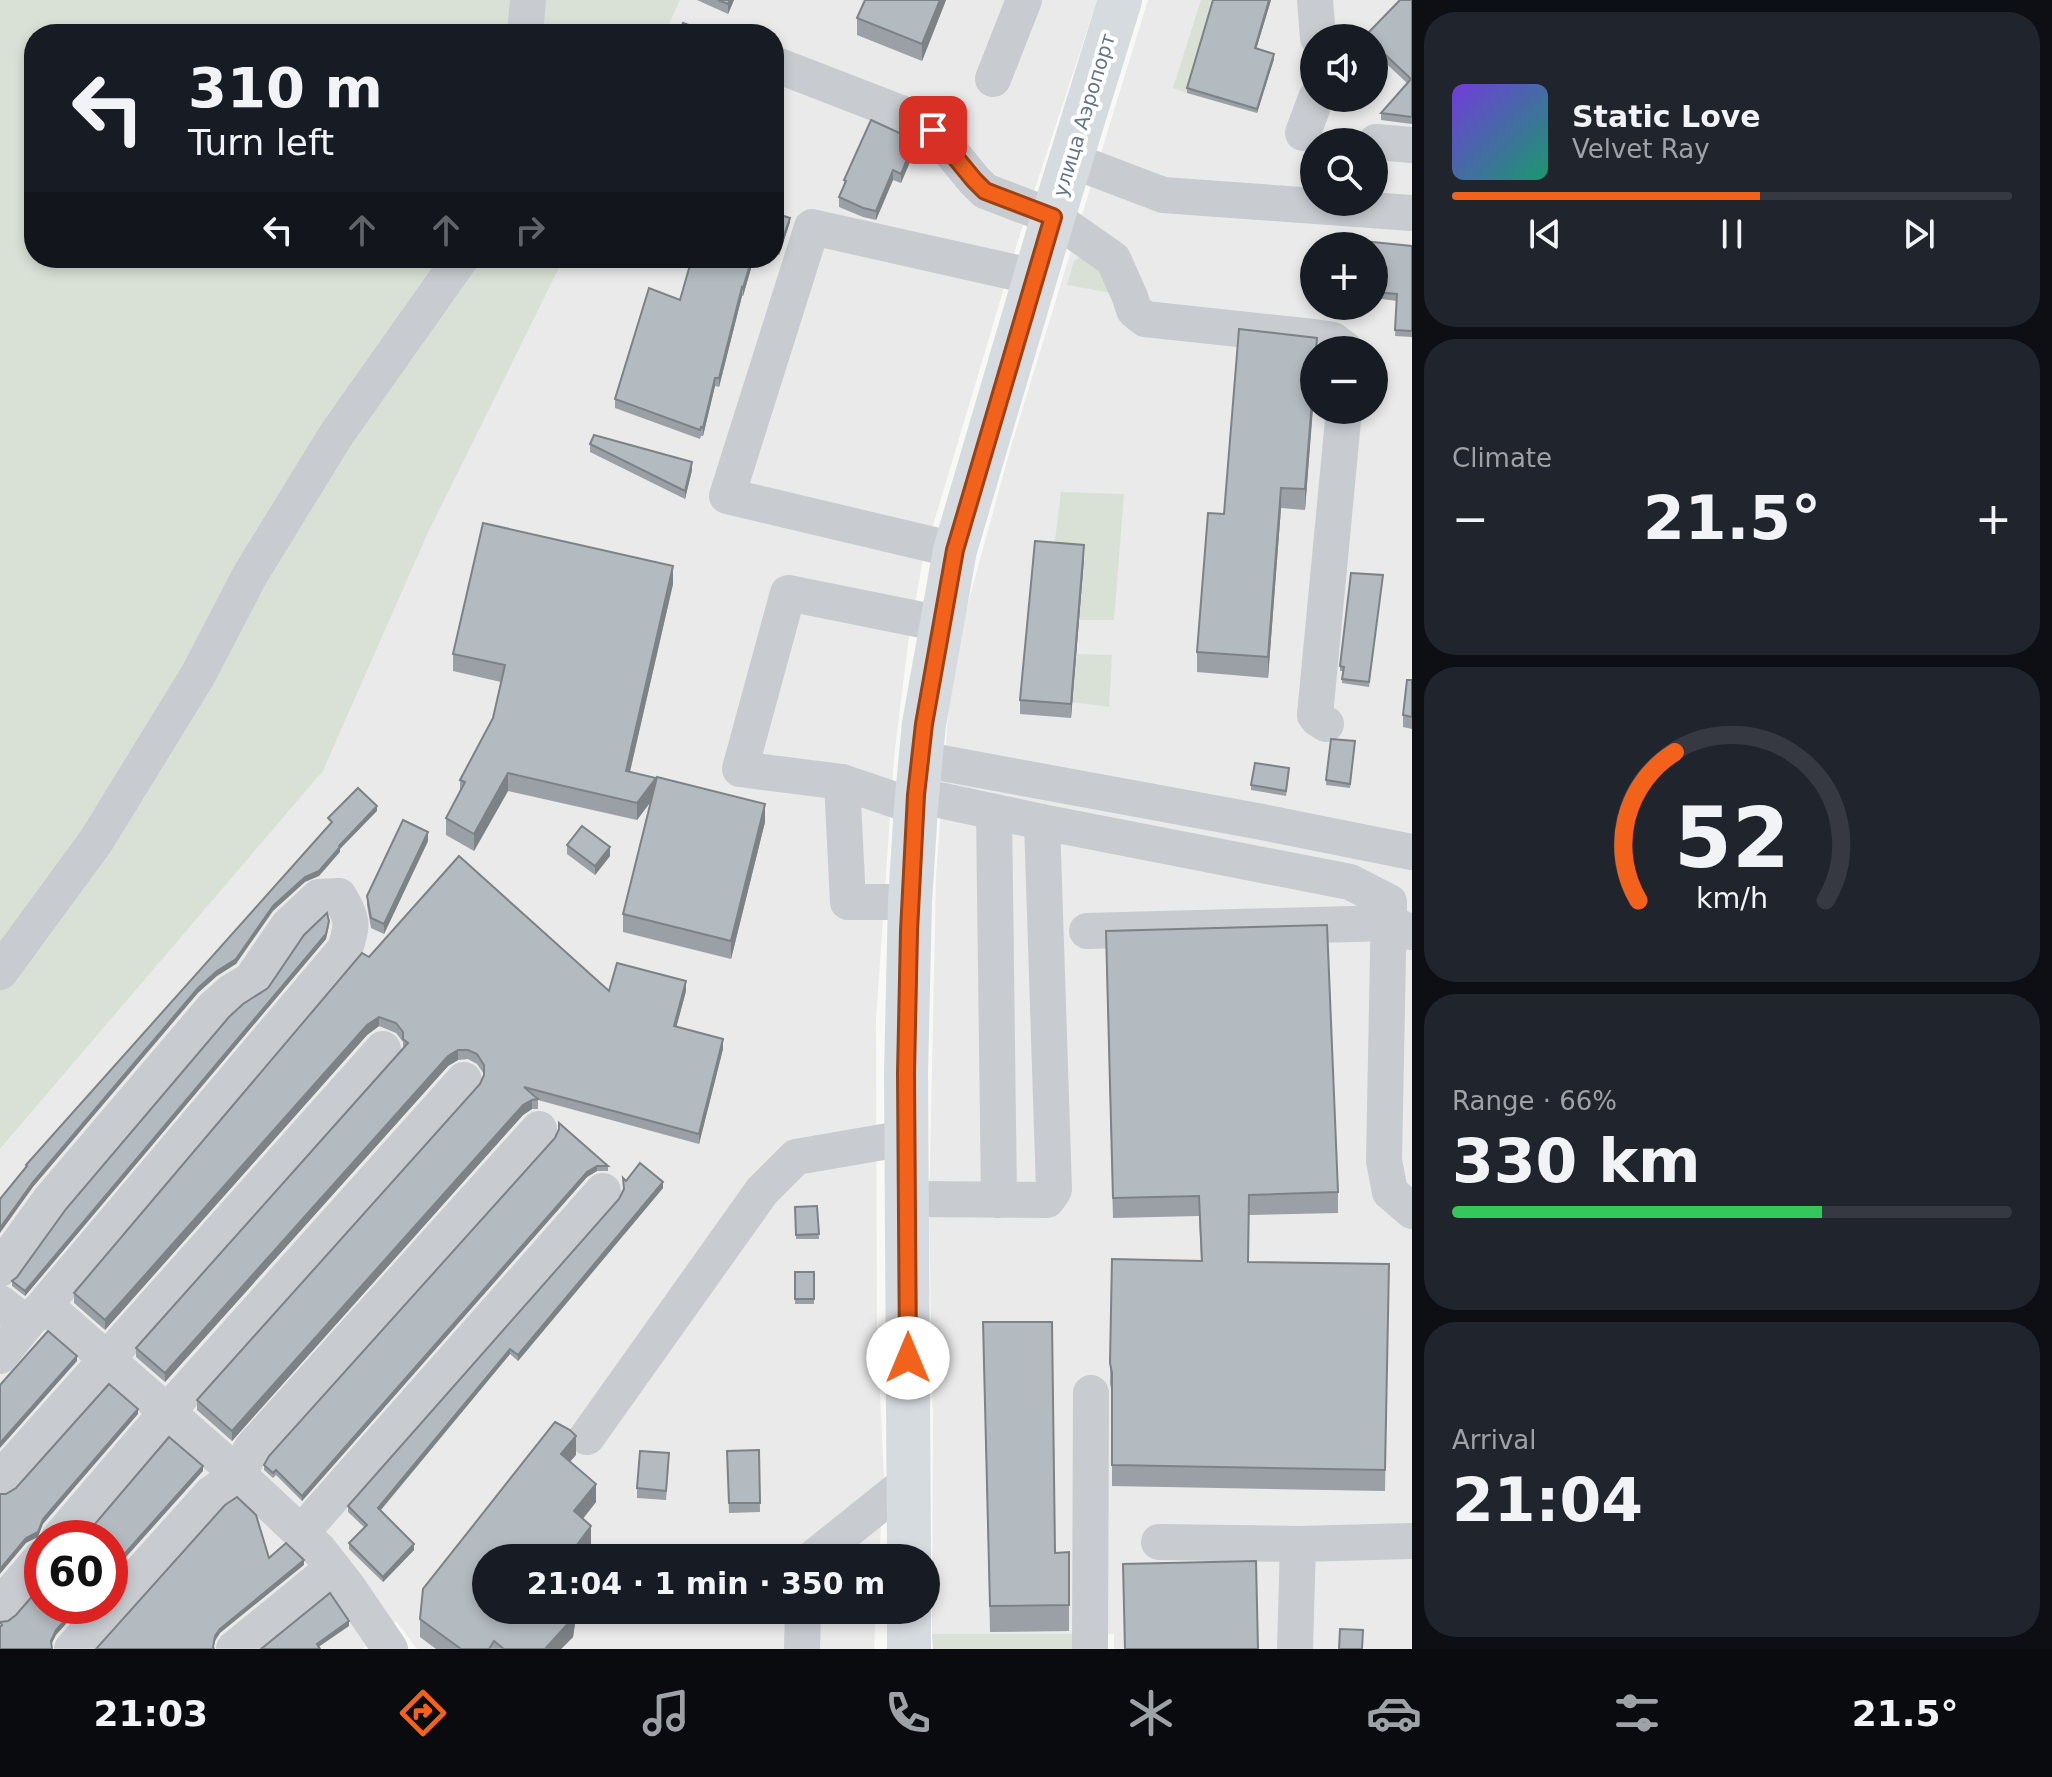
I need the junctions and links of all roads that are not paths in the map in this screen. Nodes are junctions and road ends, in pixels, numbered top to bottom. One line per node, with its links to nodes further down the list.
1 (528, 0): 5 (lane)
2 (1024, 0): 8 (lane)
3 (1120, 0): 11 (main road, улица Аэропорт)
4 (1315, 0): 6 (lane)
5 (526, 24)
6 (1317, 24)
7 (784, 68): 15 (lane)
8 (993, 79)
9 (1388, 143): 10 (lane)
10 (1412, 145)
11 (1071, 160): 12 (lane); 15 (main road, улица Аэропорт)
12 (1300, 202)
13 (1388, 210): 14 (lane)
14 (1412, 213)
15 (1053, 217): 17 (main road, улица Аэропорт); 18 (lane)
16 (454, 268): 31 (lane)
17 (1035, 277): 20 (main road, улица Аэропорт); 20 (lane)
18 (1305, 336)
19 (1343, 424): 22 (lane)
20 (955, 550): 21 (main road, улица Аэропорт)
21 (942, 624): 23 (lane); 24 (main road, улица Аэропорт)
22 (1326, 724)
23 (842, 782): 24 (lane); 28 (lane)
24 (917, 787): 25 (lane); 27 (lane); 28 (main road, улица Аэропорт)
25 (994, 812): 26 (lane); 38 (lane)
26 (1042, 822): 29 (lane); 38 (lane)
27 (1412, 852)
28 (910, 902): 35 (main road, улица Аэропорт)
29 (1400, 928): 30 (lane); 39 (lane)
30 (1087, 931)
31 (0, 972)
32 (383, 1049): 43 (lane)
33 (464, 1080): 45 (lane)
34 (539, 1129): 47 (lane)
35 (906, 1138): 37 (main road, улица Аэропорт); 46 (lane)
36 (603, 1191): 51 (lane)
37 (907, 1199): 38 (lane); 49 (main road, улица Аэропорт)
38 (999, 1200)
39 (1412, 1211)
40 (0, 1269): 41 (lane)
41 (24, 1310): 42 (lane); 43 (lane)
42 (0, 1356)
43 (107, 1360): 45 (lane); 48 (lane)
44 (1091, 1393): 67 (lane)
45 (167, 1412): 47 (lane); 50 (lane)
46 (587, 1437)
47 (239, 1475): 51 (lane); 62 (lane)
48 (0, 1479)
49 (909, 1481): 54 (lane); 55 (main road, улица Аэропорт)
50 (74, 1520)
51 (301, 1533): 57 (lane)
52 (1412, 1541): 56 (lane)
53 (1159, 1542): 56 (lane)
54 (830, 1544)
55 (909, 1544)
56 (1298, 1544): 68 (lane)
57 (333, 1568): 63 (lane); 64 (lane)
58 (24, 1578): 59 (lane)
59 (0, 1606)
60 (803, 1624): 65 (lane)
61 (909, 1624): 66 (main road)
62 (72, 1649)
63 (234, 1649)
64 (390, 1649)
65 (802, 1649)
66 (909, 1649)
67 (1090, 1649)
68 (1295, 1649)

